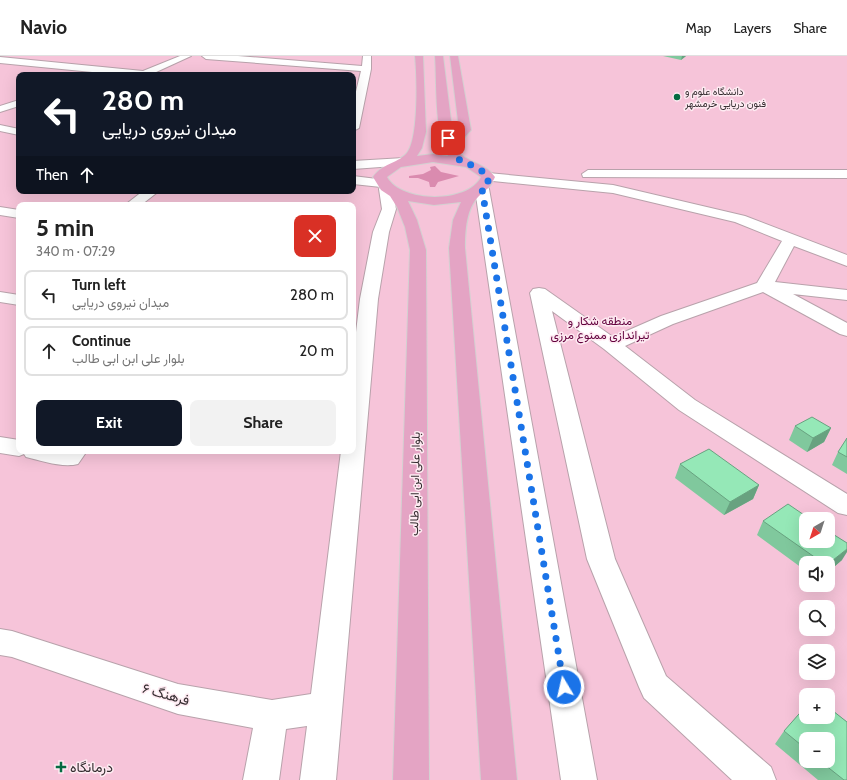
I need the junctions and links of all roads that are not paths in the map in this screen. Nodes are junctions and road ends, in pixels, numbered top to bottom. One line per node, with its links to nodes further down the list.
1 (63, 56): 11 (street)
2 (187, 56): 15 (street)
3 (206, 56): 10 (street)
4 (266, 56): 10 (street)
5 (367, 56): 13 (street)
6 (419, 56): 23 (main road)
7 (439, 56): 22 (main road)
8 (454, 56): 22 (main road)
9 (0, 60): 11 (street)
10 (257, 60): 12 (street)
11 (40, 64): 14 (street)
12 (325, 67): 13 (street); 16 (street)
13 (366, 70): 17 (street)
14 (116, 72)
15 (152, 72)
16 (316, 72)
17 (357, 95)
18 (16, 103): 19 (street)
19 (0, 109)
20 (0, 128): 21 (street)
21 (16, 131)
22 (449, 148): 24 (main road)
23 (404, 162): 24 (main road); 25 (street); 32 (main road)
24 (463, 162): 31 (main road)
25 (356, 165)
26 (794, 174): 27 (street); 29 (street); 30 (street)
27 (847, 174)
28 (356, 181): 32 (street)
29 (542, 182): 31 (street); 37 (street)
30 (847, 186)
31 (481, 187): 32 (main road); 56 (main road); 57 (street)
32 (387, 188): 45 (street); 55 (main road, بلوار علی ابن ابی طالب)
33 (148, 194): 34 (street)
34 (136, 202)
35 (0, 211): 36 (street)
36 (16, 214)
37 (791, 238): 38 (street); 39 (street)
38 (847, 261)
39 (764, 286): 40 (street); 43 (street); 44 (street)
40 (847, 295)
41 (0, 297): 42 (street)
42 (16, 300)
43 (847, 330)
44 (611, 345): 49 (street); 58 (street)
45 (356, 422)
46 (0, 445): 47 (street)
47 (16, 448)
48 (353, 454): 51 (street)
49 (847, 506)
50 (0, 642): 52 (street, فرهنگ ۶)
51 (326, 707): 52 (street, فرهنگ ۶); 54 (street)
52 (272, 716): 53 (street)
53 (261, 780)
54 (318, 780)
55 (411, 780)
56 (499, 780)
57 (579, 780)
58 (758, 780)

